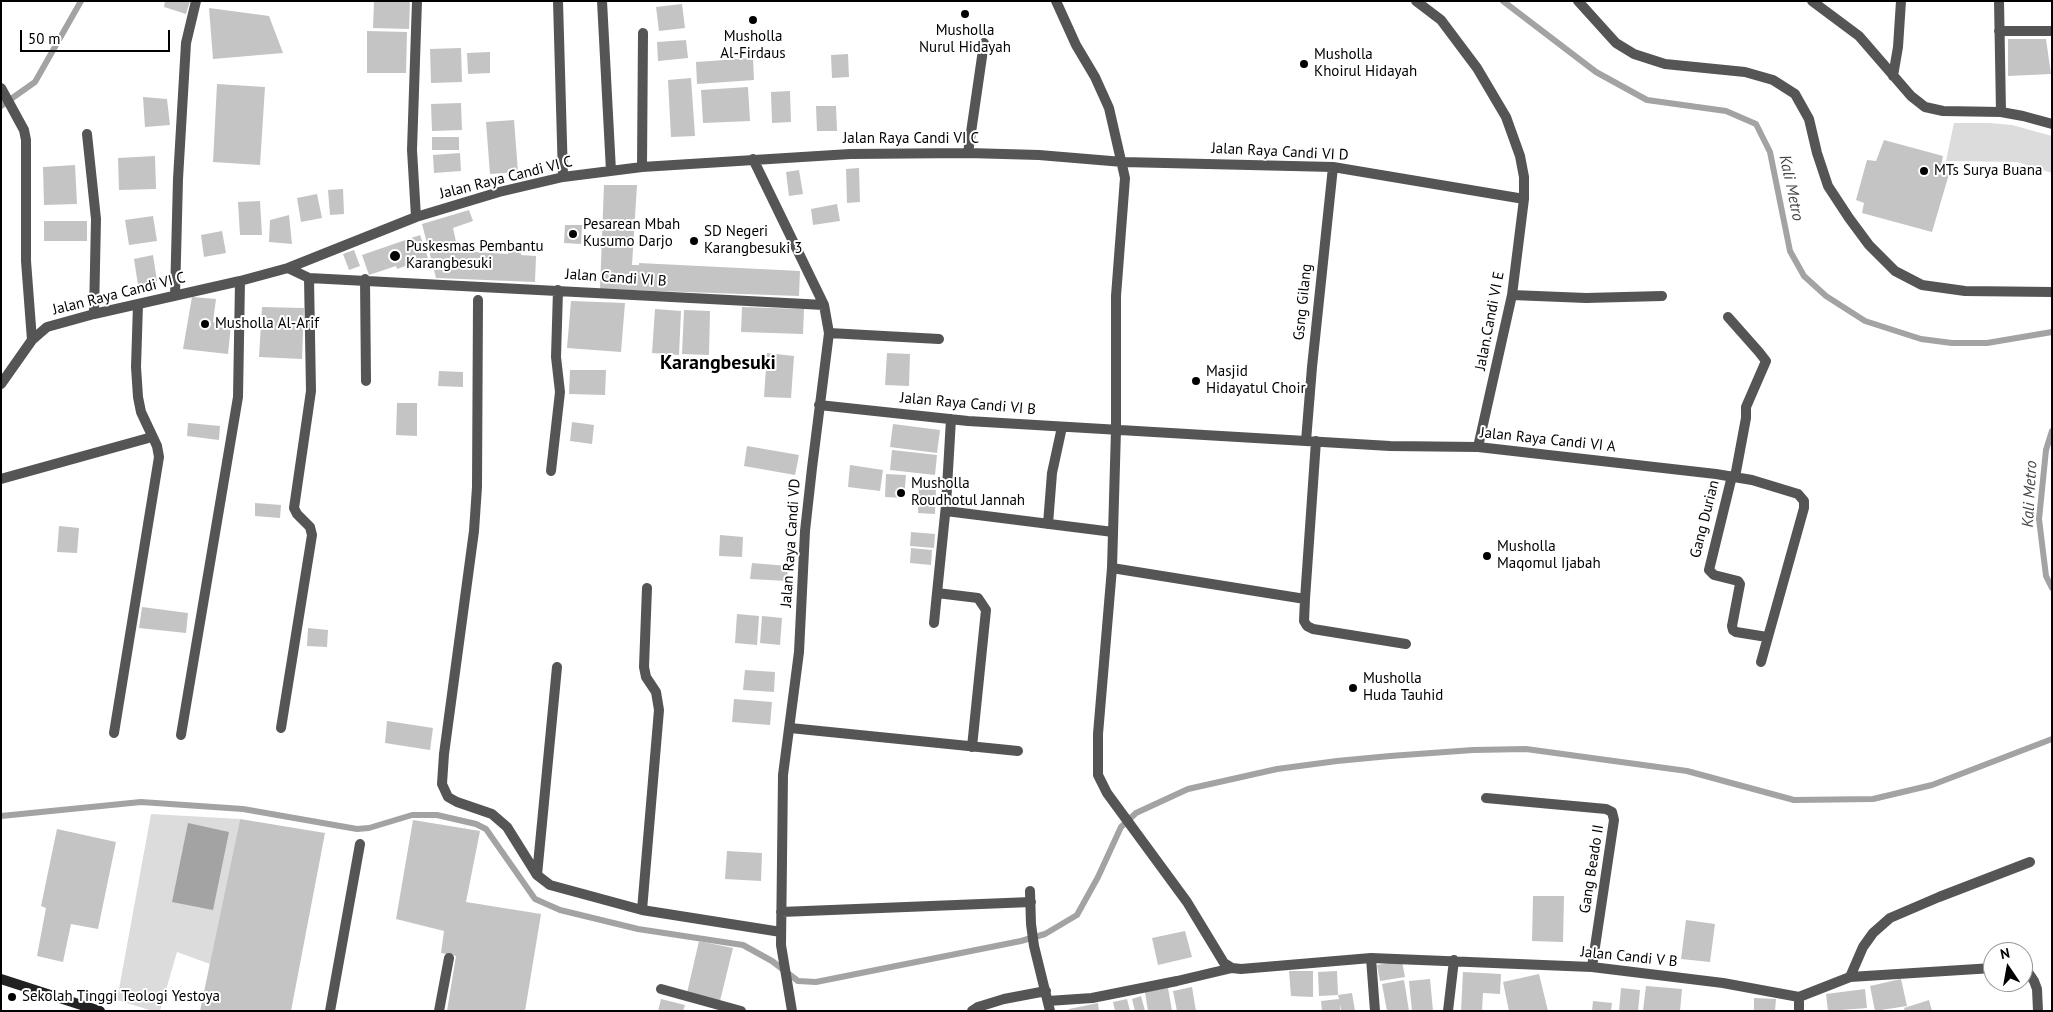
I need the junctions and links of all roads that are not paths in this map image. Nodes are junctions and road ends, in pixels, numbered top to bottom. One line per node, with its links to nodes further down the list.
1 (196, 1): 36 (street)
2 (417, 1): 28 (street)
3 (558, 1): 26 (street)
4 (602, 1): 25 (street)
5 (1056, 1): 22 (street)
6 (1416, 1): 27 (street, Jalan.Candi VI E)
7 (1578, 1): 34 (street)
8 (1812, 1): 15 (street)
9 (1901, 1): 15 (street)
10 (1999, 1): 11 (street)
11 (2000, 31): 12 (street); 17 (street)
12 (2052, 31)
13 (643, 33): 23 (street)
14 (984, 43): 20 (street)
15 (1893, 76): 17 (street)
16 (3, 90): 45 (street)
17 (2000, 112): 18 (street)
18 (2052, 124)
19 (87, 134): 41 (street)
20 (968, 153): 21 (street, Jalan Raya Candi VI C); 22 (street, Jalan Raya Candi VI C)
21 (753, 159): 23 (street, Jalan Raya Candi VI C); 40 (street, Jalan Raya Candi VD)
22 (1123, 162): 24 (street, Jalan Raya Candi VI D); 51 (street)
23 (642, 166): 25 (street, Jalan Raya Candi VI C)
24 (1333, 167): 27 (street, Jalan Raya Candi VI D); 53 (street, Gsng Gilang)
25 (611, 171): 26 (street, Jalan Raya Candi VI C)
26 (563, 177): 28 (street, Jalan Raya Candi VI C)
27 (1524, 199): 35 (street, Jalan.Candi VI E)
28 (416, 217): 29 (street, Jalan Raya Candi VI C)
29 (288, 268): 30 (street, Jalan Candi VI B); 32 (street, Jalan Raya Candi VI C)
30 (309, 278): 31 (street, Jalan Candi VI B); 70 (street)
31 (365, 279): 33 (street, Jalan Candi VI B); 46 (street)
32 (240, 282): 36 (street, Jalan Raya Candi VI C); 73 (street)
33 (558, 290): 40 (street, Jalan Candi VI B); 55 (street)
34 (2052, 292)
35 (1512, 295): 37 (street); 54 (street, Jalan.Candi VI E)
36 (175, 296): 39 (street, Jalan Raya Candi VI C)
37 (1662, 296)
38 (478, 300): 79 (street)
39 (138, 304): 41 (street, Jalan Raya Candi VI C); 52 (street)
40 (824, 305): 43 (street, Jalan Raya Candi VD)
41 (94, 314): 45 (street, Jalan Raya Candi VI C)
42 (1728, 317): 56 (street, Gang Durian)
43 (829, 334): 44 (street); 48 (street, Jalan Raya Candi VD)
44 (940, 339)
45 (32, 340): 47 (street, Jalan Raya Candi VI C)
46 (366, 381)
47 (1, 384)
48 (819, 405): 49 (street, Jalan Raya Candi VI B); 71 (street, Jalan Raya Candi VD)
49 (951, 419): 50 (street, Jalan Raya Candi VI B); 58 (street)
50 (1062, 427): 51 (street, Jalan Raya Candi VI B); 59 (street)
51 (1116, 430): 53 (street, Jalan Raya Candi VI A); 60 (street)
52 (152, 437): 57 (street); 72 (street)
53 (1311, 441): 54 (street, Jalan Raya Candi VI A); 64 (street, Gsng Gilang)
54 (1478, 447): 56 (street, Jalan Raya Candi VI A)
55 (551, 471)
56 (1734, 477): 66 (street, Gang Durian); 66 (street, Jalan Raya Candi VI A)
57 (1, 479)
58 (946, 511): 59 (street); 63 (street)
59 (1048, 524): 60 (street)
60 (1113, 532): 61 (street)
61 (1112, 568): 64 (street); 89 (street)
62 (647, 588): 82 (street)
63 (937, 592): 65 (street); 74 (street)
64 (1305, 599): 67 (street, Gsng Gilang)
65 (934, 623)
66 (1767, 637): 68 (street, Jalan Raya Candi VI A)
67 (1406, 644)
68 (1761, 662)
69 (558, 667): 79 (street)
70 (281, 728)
71 (790, 728): 74 (street); 83 (street, Jalan Raya Candi VD)
72 (114, 733)
73 (182, 736)
74 (972, 748): 75 (street)
75 (1018, 751)
76 (1486, 798): 88 (street, Gang Beado II)
77 (360, 844): 98 (street)
78 (2030, 862): 91 (street)
79 (538, 875): 82 (street)
80 (1030, 891): 81 (street)
81 (1030, 902): 83 (street); 96 (street)
82 (642, 910): 84 (street)
83 (781, 912): 84 (street, Jalan Raya Candi VD)
84 (781, 932): 101 (street, Jalan Raya Candi VD)
85 (449, 958): 99 (street)
86 (1371, 958): 87 (street, Jalan Candi V B); 89 (street, Jalan Candi V B); 103 (street)
87 (1454, 960): 88 (street, Jalan Candi V B); 104 (street)
88 (1592, 967): 95 (street, Jalan Candi V B)
89 (1232, 968): 96 (street, Jalan Candi V B)
90 (1983, 969): 91 (street)
91 (1850, 977): 95 (street)
92 (1, 980): 97 (street)
93 (2033, 980): 106 (street)
94 (662, 989): 100 (street)
95 (1799, 997): 105 (street)
96 (1048, 1001): 102 (street, Jalan Candi V B)
97 (100, 1011)
98 (330, 1011)
99 (439, 1011)
100 (741, 1011)
101 (792, 1011)
102 (972, 1011)
103 (1375, 1011)
104 (1448, 1011)
105 (1799, 1011)
106 (2038, 1011)

